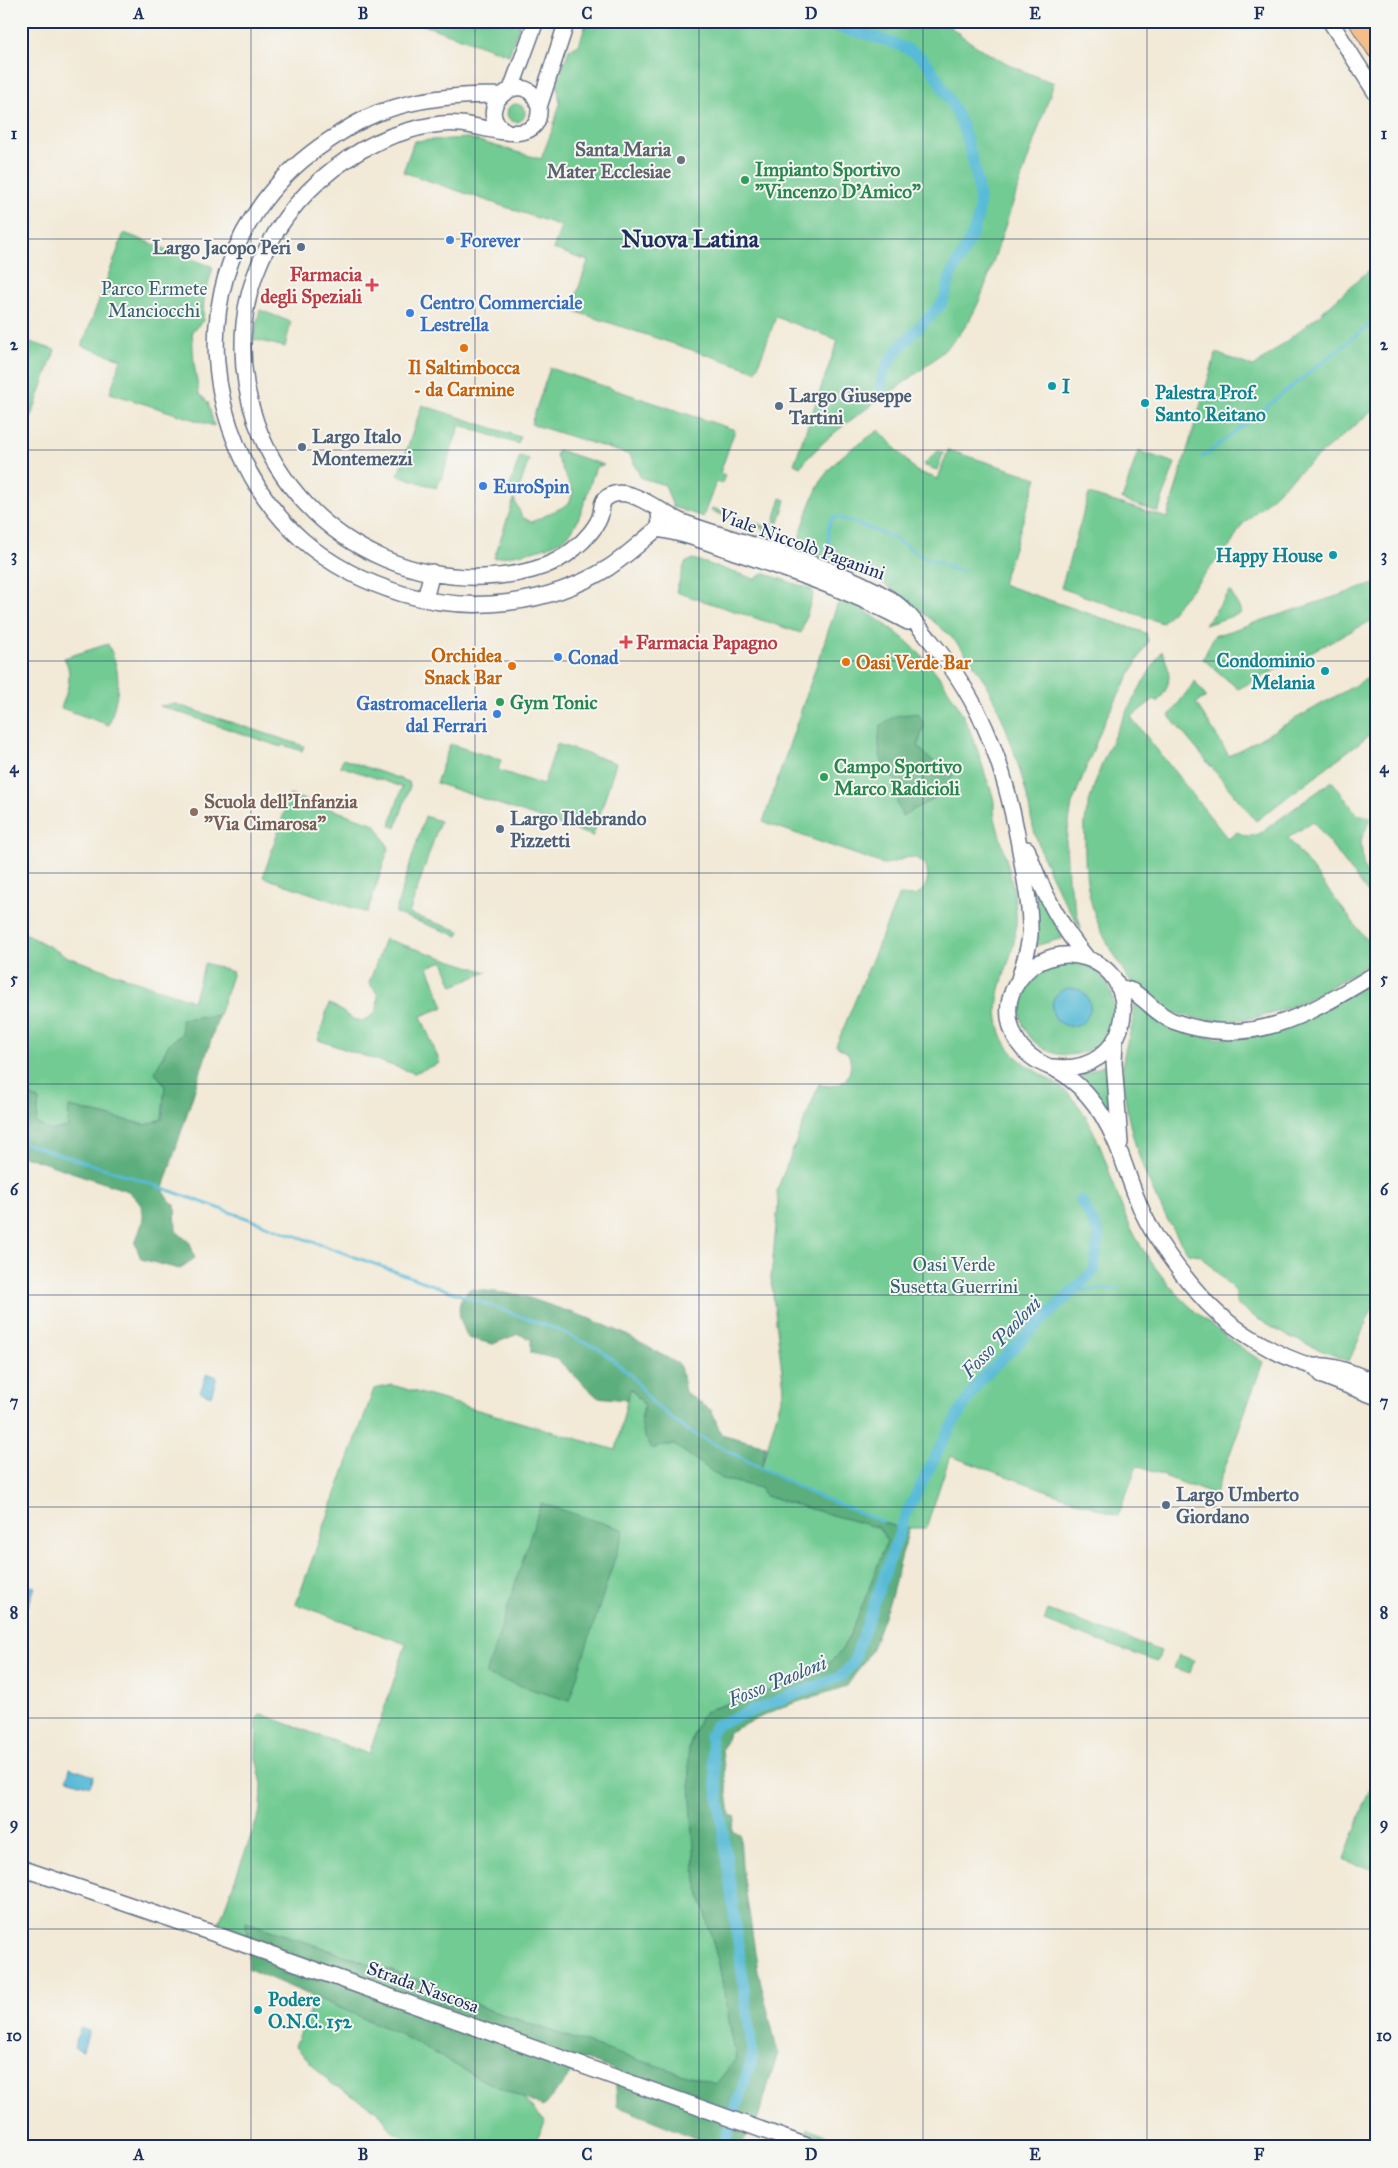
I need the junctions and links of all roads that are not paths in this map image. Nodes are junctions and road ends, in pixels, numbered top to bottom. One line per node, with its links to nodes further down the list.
1 (536, 21): 8 (street)
2 (567, 21): 10 (street, Viale Niccolò Paganini)
3 (1330, 21): 9 (street)
4 (1359, 21): 7 (main road)
5 (1372, 21): 6 (main road)
6 (1377, 29)
7 (1377, 49)
8 (506, 92): 10 (street); 11 (street); 12 (street)
9 (1377, 95)
10 (539, 107): 11 (street, Viale Niccolò Paganini)
11 (510, 133): 13 (street, Viale Niccolò Paganini)
12 (332, 138): 13 (street); 17 (street)
13 (347, 159): 16 (street, Viale Niccolò Paganini)
14 (659, 511): 15 (street); 16 (street, Viale Niccolò Paganini); 18 (street, Viale Niccolò Paganini)
15 (657, 530): 17 (street); 18 (street, Viale Niccolò Paganini)
16 (432, 572): 17 (street)
17 (425, 599)
18 (921, 630): 19 (street, Viale Niccolò Paganini)
19 (1014, 812): 20 (street, Viale Niccolò Paganini); 22 (street, Viale Niccolò Paganini)
20 (1087, 958): 22 (street); 23 (street)
21 (1377, 973): 23 (street)
22 (1019, 979): 25 (street)
23 (1118, 987): 24 (street)
24 (1115, 1041): 25 (street); 26 (street)
25 (1053, 1067): 26 (street)
26 (1121, 1150): 27 (street)
27 (1314, 1366): 28 (street); 29 (street)
28 (1377, 1382)
29 (1377, 1397)
30 (21, 1868): 31 (street, Strada Nascosa)
31 (810, 2147)

